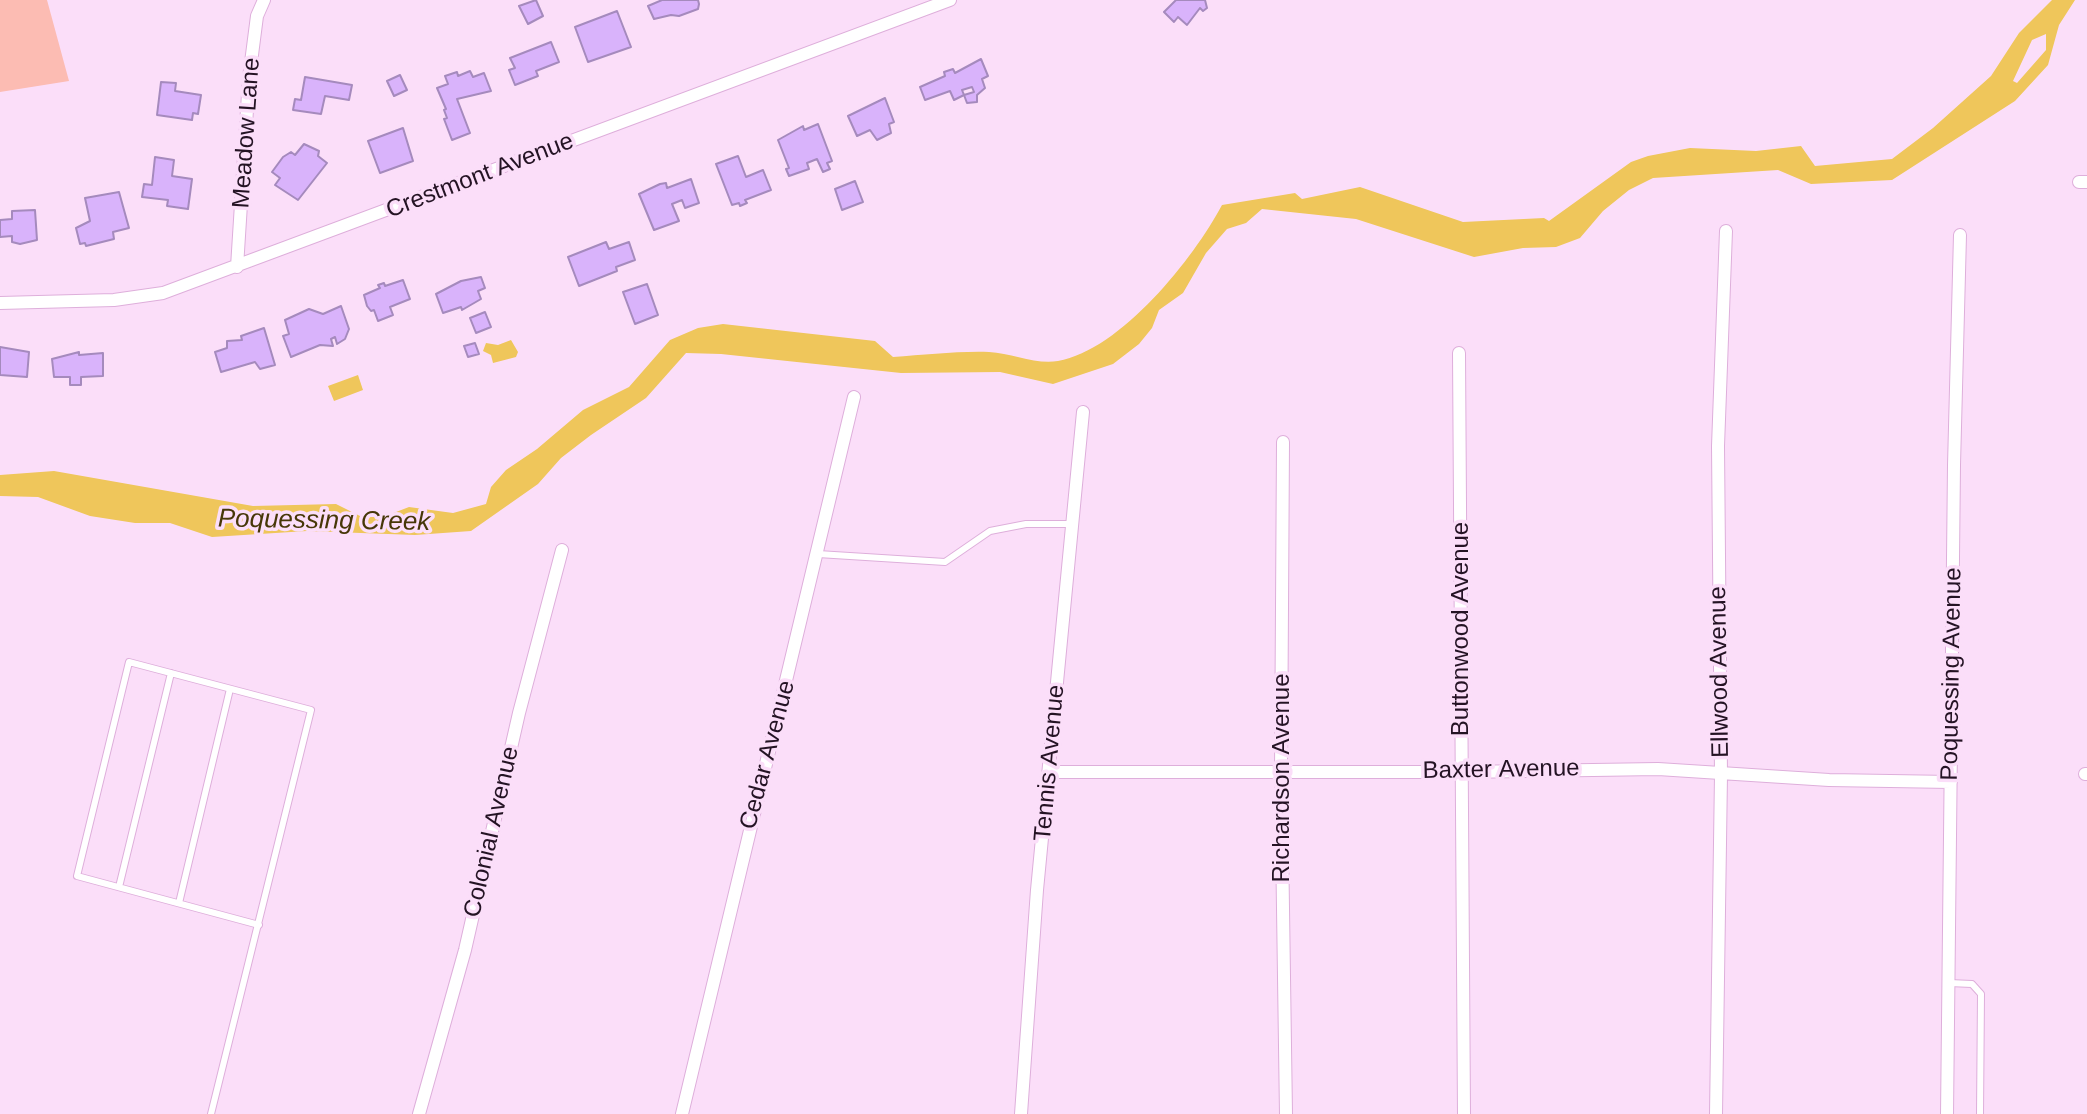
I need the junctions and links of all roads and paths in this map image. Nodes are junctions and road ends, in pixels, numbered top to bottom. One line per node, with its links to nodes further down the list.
1 (264, 0): 5 (street, Meadow Lane)
2 (950, 0): 5 (street, Crestmont Avenue)
3 (1726, 231): 19 (street, Ellwood Avenue)
4 (1960, 235): 20 (street, Poquessing Avenue)
5 (237, 267): 6 (street, Crestmont Avenue)
6 (0, 303)
7 (1459, 353): 18 (street, Buttonwood Avenue)
8 (854, 397): 13 (street, Cedar Avenue)
9 (1083, 412): 11 (street, Tennis Avenue)
10 (1283, 442): 16 (street, Richardson Avenue)
11 (1074, 524): 13 (lane); 17 (street, Tennis Avenue)
12 (562, 550): 26 (street, Colonial Avenue)
13 (818, 554): 27 (street, Cedar Avenue)
14 (171, 673): 15 (lane); 21 (lane); 21 (lane)
15 (230, 689): 22 (lane); 23 (lane)
16 (1281, 771): 17 (street, Baxter Avenue); 18 (street, Baxter Avenue); 29 (street, Richardson Avenue)
17 (1050, 772): 28 (street, Tennis Avenue)
18 (1462, 772): 19 (street, Baxter Avenue); 30 (street, Buttonwood Avenue)
19 (1721, 775): 20 (street, Baxter Avenue); 31 (street, Ellwood Avenue)
20 (1951, 782): 24 (street, Poquessing Avenue)
21 (118, 887): 22 (lane)
22 (179, 903): 23 (lane)
23 (259, 925): 25 (lane)
24 (1949, 983): 32 (street, Poquessing Avenue); 33 (lane)
25 (211, 1114)
26 (419, 1114)
27 (682, 1114)
28 (1021, 1114)
29 (1286, 1114)
30 (1464, 1114)
31 (1716, 1114)
32 (1947, 1114)
33 (1980, 1114)

